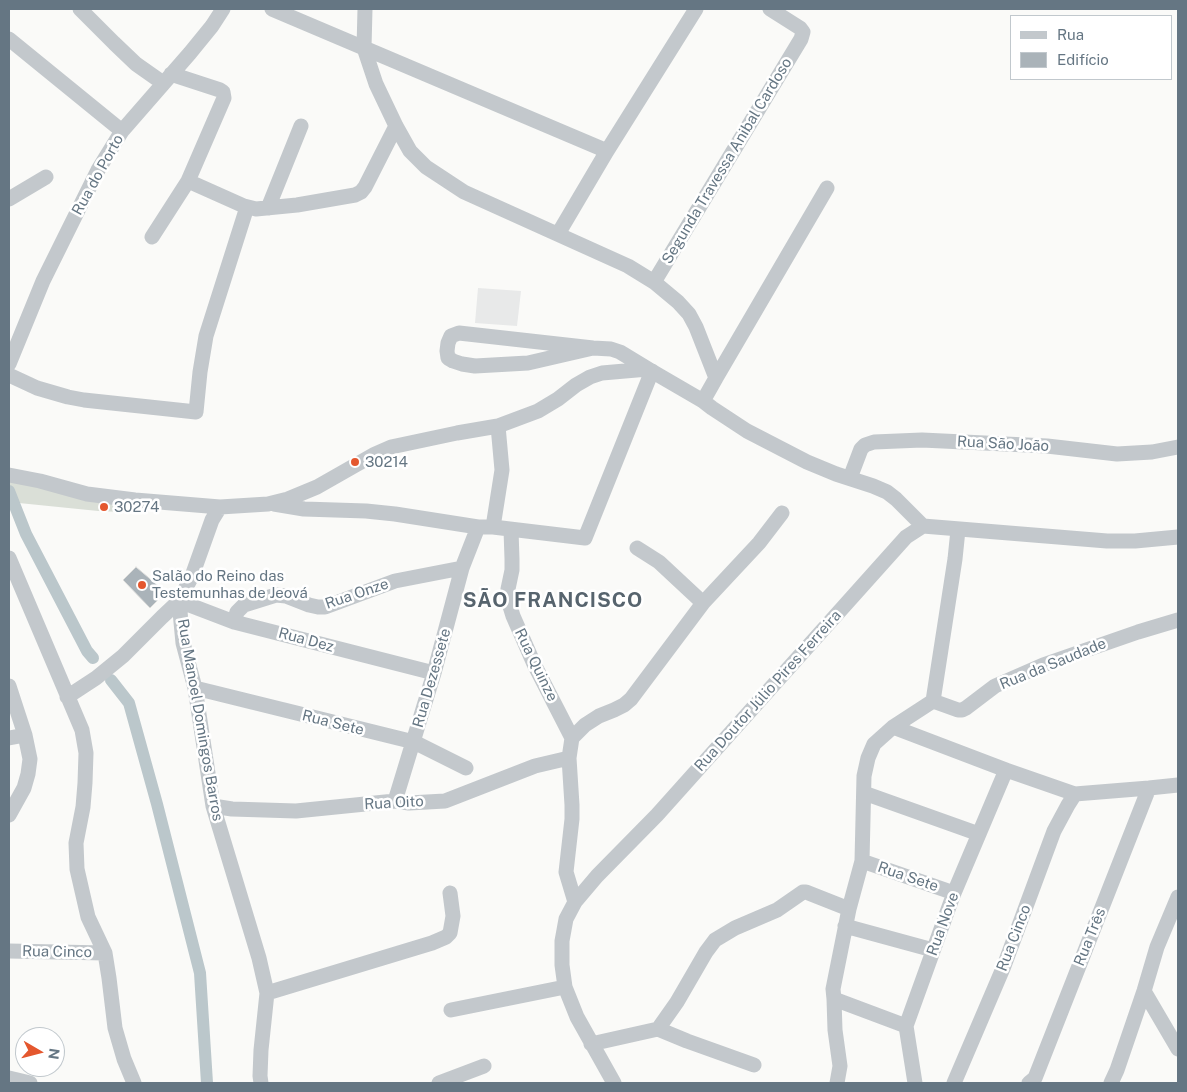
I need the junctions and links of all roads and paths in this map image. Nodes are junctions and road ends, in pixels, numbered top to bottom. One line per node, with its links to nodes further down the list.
1 (80, 9): 9 (street)
2 (223, 9): 9 (street, Rua do Porto)
3 (272, 9): 8 (street)
4 (365, 9): 8 (street)
5 (696, 9): 13 (street)
6 (770, 9): 22 (street, Segunda Travessa Anibal Cardoso)
7 (9, 39): 12 (street)
8 (364, 48): 11 (street); 13 (street)
9 (167, 79): 12 (street, Rua do Porto); 15 (street)
10 (301, 126): 19 (street)
11 (396, 126): 19 (street); 20 (street)
12 (122, 131): 24 (street, Rua do Porto)
13 (607, 151): 20 (street)
14 (46, 177): 17 (street)
15 (188, 182): 18 (street); 21 (street)
16 (826, 188): 27 (street)
17 (9, 199)
18 (247, 207): 19 (street); 26 (street)
19 (268, 208)
20 (558, 234): 22 (street)
21 (152, 237)
22 (654, 282): 27 (street)
23 (594, 348): 23 (street); 25 (street)
24 (9, 364)
25 (650, 370): 28 (street); 29 (street); 39 (street)
26 (9, 375)
27 (716, 378): 28 (street)
28 (704, 401): 32 (street)
29 (498, 426): 33 (street); 38 (street)
30 (1178, 447): 32 (street, Rua São João)
31 (9, 475): 34 (street)
32 (850, 478): 36 (street)
33 (268, 504): 34 (street); 37 (street)
34 (220, 507): 45 (street, Rua Manoel Domingos Barros)
35 (782, 513): 46 (street)
36 (922, 526): 40 (street); 74 (street, Rua Doutor Júlio Pires Ferreira)
37 (478, 527): 38 (street); 44 (street, Rua Dezessete)
38 (493, 527): 39 (street)
39 (511, 530): 57 (street, Rua Quinze)
40 (958, 530): 41 (street); 53 (street)
41 (1178, 537)
42 (637, 548): 46 (street)
43 (9, 558): 52 (street)
44 (462, 568): 48 (street, Rua Onze); 49 (street, Rua Dezessete)
45 (179, 601): 48 (street, Rua Dez); 51 (street, Rua Manoel Domingos Barros); 52 (street)
46 (703, 603): 57 (street)
47 (1178, 620): 53 (street, Rua da Saudade)
48 (234, 622): 49 (street, Rua Dez)
49 (434, 673): 58 (street, Rua Dezessete)
50 (9, 686): 55 (street)
51 (195, 688): 58 (street, Rua Sete); 67 (street, Rua Manoel Domingos Barros)
52 (67, 697): 79 (street)
53 (934, 701): 54 (street)
54 (893, 727): 61 (street); 64 (street)
55 (25, 735): 56 (street); 68 (street)
56 (9, 738)
57 (572, 738): 59 (street)
58 (414, 742): 60 (street, Rua Sete); 66 (street, Rua Dezessete)
59 (569, 758): 66 (street, Rua Oito); 74 (street)
60 (466, 768)
61 (1006, 770): 65 (street); 69 (street, Rua Nove)
62 (1178, 785): 63 (street)
63 (1149, 788): 65 (street); 92 (street, Rua Três)
64 (864, 793): 69 (street); 70 (street)
65 (1075, 794): 100 (street, Rua Cinco)
66 (395, 801): 67 (street, Rua Oito)
67 (213, 806): 82 (street, Rua Manoel Domingos Barros)
68 (9, 816)
69 (979, 834): 72 (street, Rua Nove)
70 (862, 861): 72 (street, Rua Sete); 75 (street)
71 (450, 893): 82 (street)
72 (954, 893): 77 (street, Rua Nove)
73 (1178, 897): 81 (street)
74 (575, 902): 80 (street, Rua Doutor Júlio Pires Ferreira)
75 (849, 909): 76 (street); 86 (street)
76 (845, 926): 77 (street); 83 (street)
77 (933, 950): 85 (street, Rua Nove)
78 (9, 951): 79 (street, Rua Cinco)
79 (105, 952): 94 (street)
80 (565, 987): 84 (street); 87 (street, Rua Doutor Júlio Pires Ferreira)
81 (1144, 991): 88 (street); 101 (street)
82 (267, 993): 95 (street, Rua Manoel Domingos Barros)
83 (834, 999): 85 (street); 98 (street)
84 (451, 1010)
85 (906, 1026): 99 (street, Rua Nove)
86 (658, 1029): 87 (street); 89 (street)
87 (591, 1044): 97 (street, Rua Doutor Júlio Pires Ferreira)
88 (1178, 1049)
89 (754, 1065)
90 (484, 1066): 96 (street)
91 (9, 1078): 93 (street)
92 (1036, 1081)
93 (30, 1083)
94 (134, 1083)
95 (261, 1083)
96 (439, 1083)
97 (614, 1083)
98 (837, 1083)
99 (915, 1083)
100 (954, 1083)
101 (1111, 1083)

